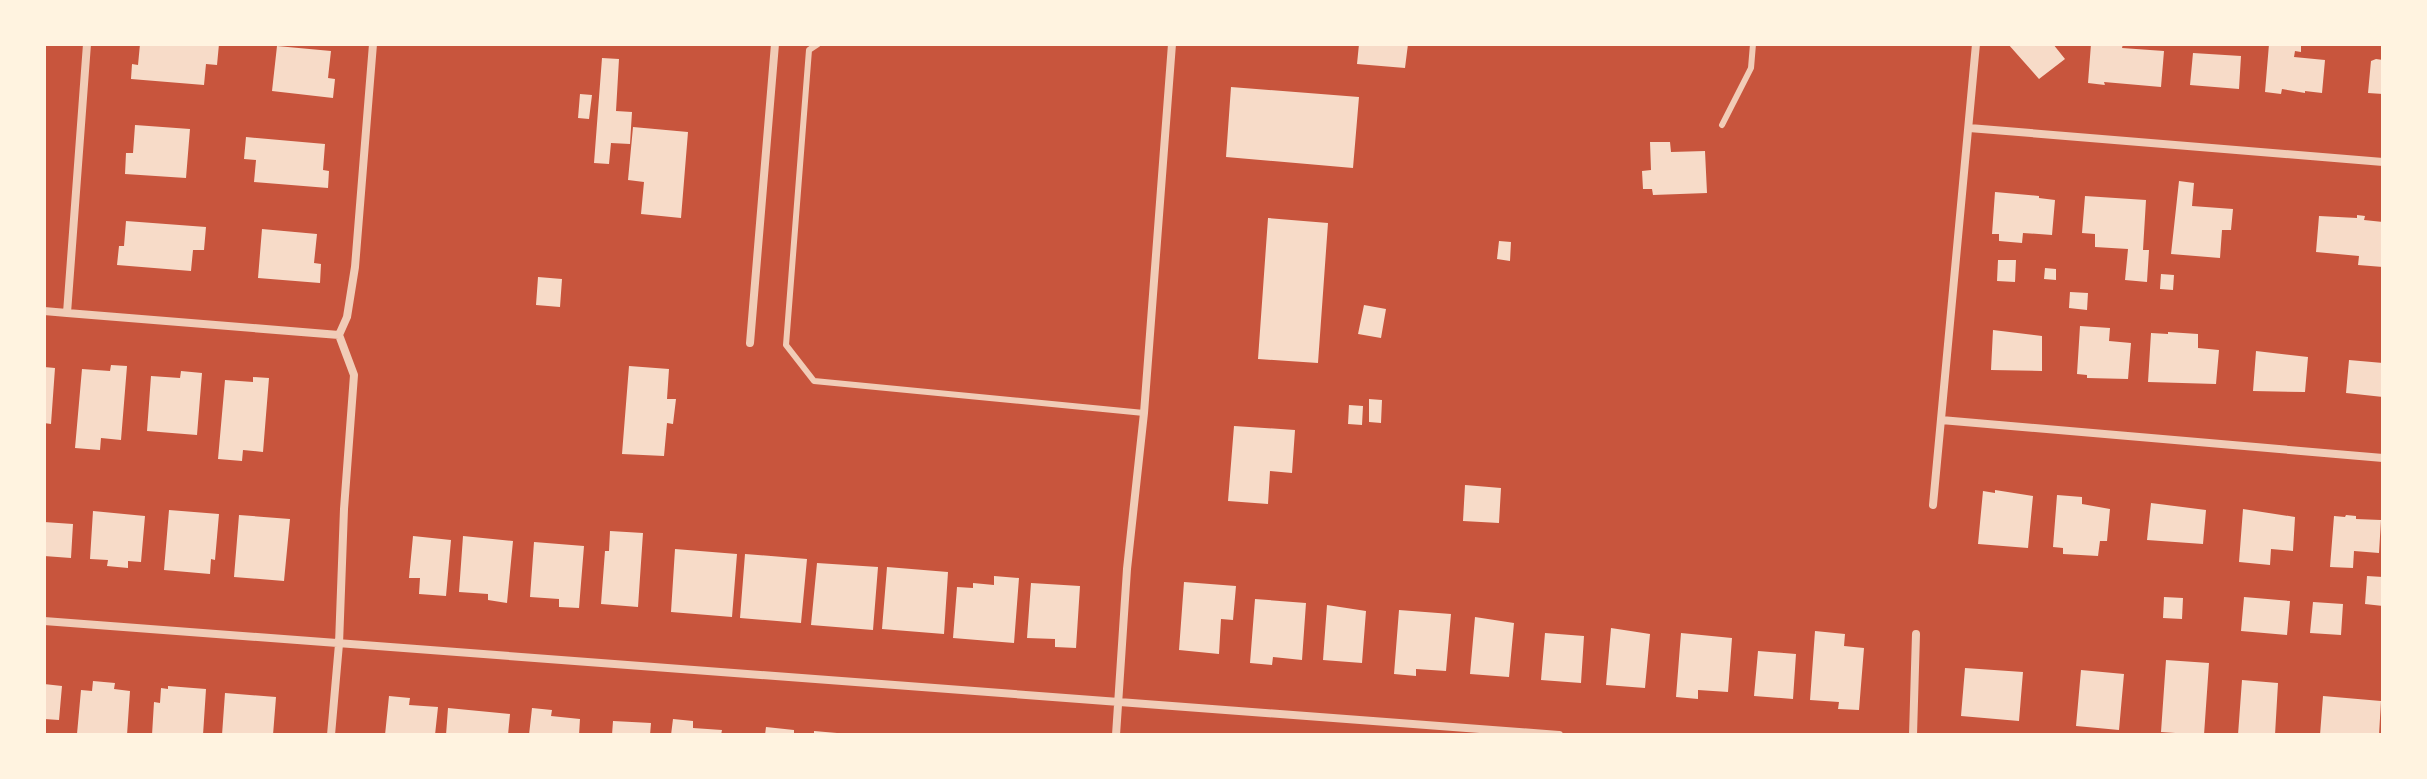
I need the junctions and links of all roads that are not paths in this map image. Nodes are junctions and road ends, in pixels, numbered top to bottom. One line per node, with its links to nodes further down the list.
1 (87, 44): 12 (street)
2 (373, 44): 13 (street)
3 (775, 44): 14 (street)
4 (818, 44): 15 (lane)
5 (1172, 44): 15 (street)
6 (1753, 44): 8 (lane)
7 (1976, 44): 9 (street)
8 (1722, 125)
9 (1969, 128): 10 (street); 16 (street)
10 (2383, 162)
11 (44, 311): 12 (street)
12 (67, 313): 13 (street)
13 (339, 335): 21 (street)
14 (750, 343)
15 (1144, 413): 22 (street)
16 (1941, 420): 17 (street); 18 (street)
17 (2383, 458)
18 (1933, 505)
19 (44, 621): 21 (street)
20 (1916, 634): 26 (street)
21 (339, 644): 22 (street); 23 (street)
22 (1118, 702): 24 (street); 25 (street)
23 (331, 735)
24 (1116, 735)
25 (1559, 735)
26 (1913, 735)

